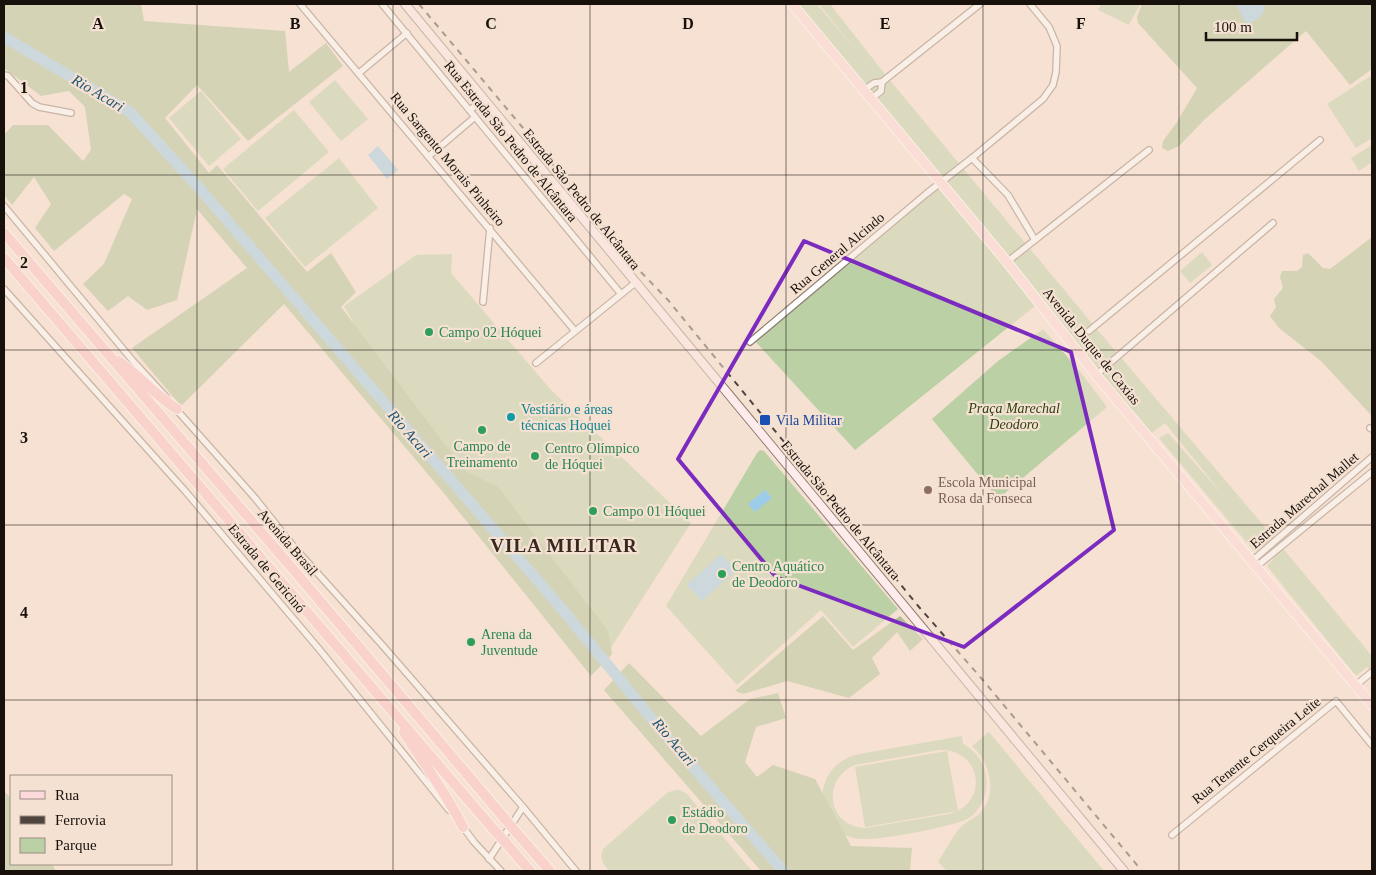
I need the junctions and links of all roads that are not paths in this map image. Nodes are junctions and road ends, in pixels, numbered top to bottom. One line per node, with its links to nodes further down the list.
1 (300, 4): 8 (street, Rua Sargento Morais Pinheiro)
2 (382, 4): 7 (street, Rua Estrada São Pedro de Alcântara)
3 (405, 4): 12 (street, Estrada São Pedro de Alcântara)
4 (793, 4): 11 (main road, Avenida Duque de Caxias)
5 (980, 4): 10 (street)
6 (1030, 4): 20 (street, Rua General Alcindo)
7 (407, 33): 8 (street); 14 (street, Rua Estrada São Pedro de Alcântara)
8 (359, 73): 19 (street, Rua Sargento Morais Pinheiro)
9 (4, 75): 15 (street)
10 (882, 82): 11 (street); 13 (street)
11 (864, 90): 13 (main road, Avenida Duque de Caxias)
12 (484, 99): 14 (street); 29 (street, Estrada São Pedro de Alcântara)
13 (871, 99): 21 (main road, Avenida Duque de Caxias)
14 (470, 110): 16 (street, Rua Estrada São Pedro de Alcântara)
15 (71, 113)
16 (475, 117): 19 (street); 31 (street, Rua Estrada São Pedro de Alcântara)
17 (1320, 140): 34 (street)
18 (1149, 150): 26 (street)
19 (429, 156): 24 (street, Rua Sargento Morais Pinheiro)
20 (972, 158): 21 (street, Rua General Alcindo); 26 (street)
21 (940, 183): 28 (main road, Avenida Duque de Caxias); 35 (street, Rua General Alcindo)
22 (4, 206): 39 (street)
23 (1273, 223): 38 (street)
24 (490, 228): 32 (street); 33 (street, Rua Sargento Morais Pinheiro)
25 (4, 233): 36 (highway, Avenida Brasil)
26 (1035, 240): 28 (street)
27 (4, 258): 48 (highway)
28 (1007, 262): 38 (main road, Avenida Duque de Caxias)
29 (635, 283): 31 (street); 58 (street, Estrada São Pedro de Alcântara)
30 (4, 289): 51 (street, Estrada de Gericinó)
31 (621, 294): 33 (street)
32 (483, 302)
33 (575, 331): 37 (street)
34 (1089, 331)
35 (750, 342)
36 (106, 353): 39 (highway); 56 (highway, Avenida Brasil, bridge)
37 (536, 363)
38 (1096, 374): 44 (main road, Avenida Duque de Caxias)
39 (177, 410): 50 (street)
40 (1372, 457): 42 (street, Estrada Marechal Mallet)
41 (1372, 472): 43 (street, Estrada Marechal Mallet)
42 (1330, 494): 43 (street); 44 (street, Estrada Marechal Mallet)
43 (1335, 502): 44 (street, Estrada Marechal Mallet)
44 (1254, 564): 46 (main road, Avenida Duque de Caxias)
45 (1372, 672): 46 (street)
46 (1356, 685): 47 (main road, Avenida Duque de Caxias)
47 (1372, 704)
48 (391, 709): 51 (highway); 55 (highway, bridge)
49 (1372, 745): 52 (street, Rua Tenente Cerqueira Leite)
50 (523, 807): 53 (street); 57 (street)
51 (463, 827): 53 (street, Estrada de Gericinó)
52 (1172, 835)
53 (489, 859): 54 (street, Estrada de Gericinó)
54 (501, 871)
55 (530, 871)
56 (550, 871)
57 (576, 871)
58 (1124, 871)

